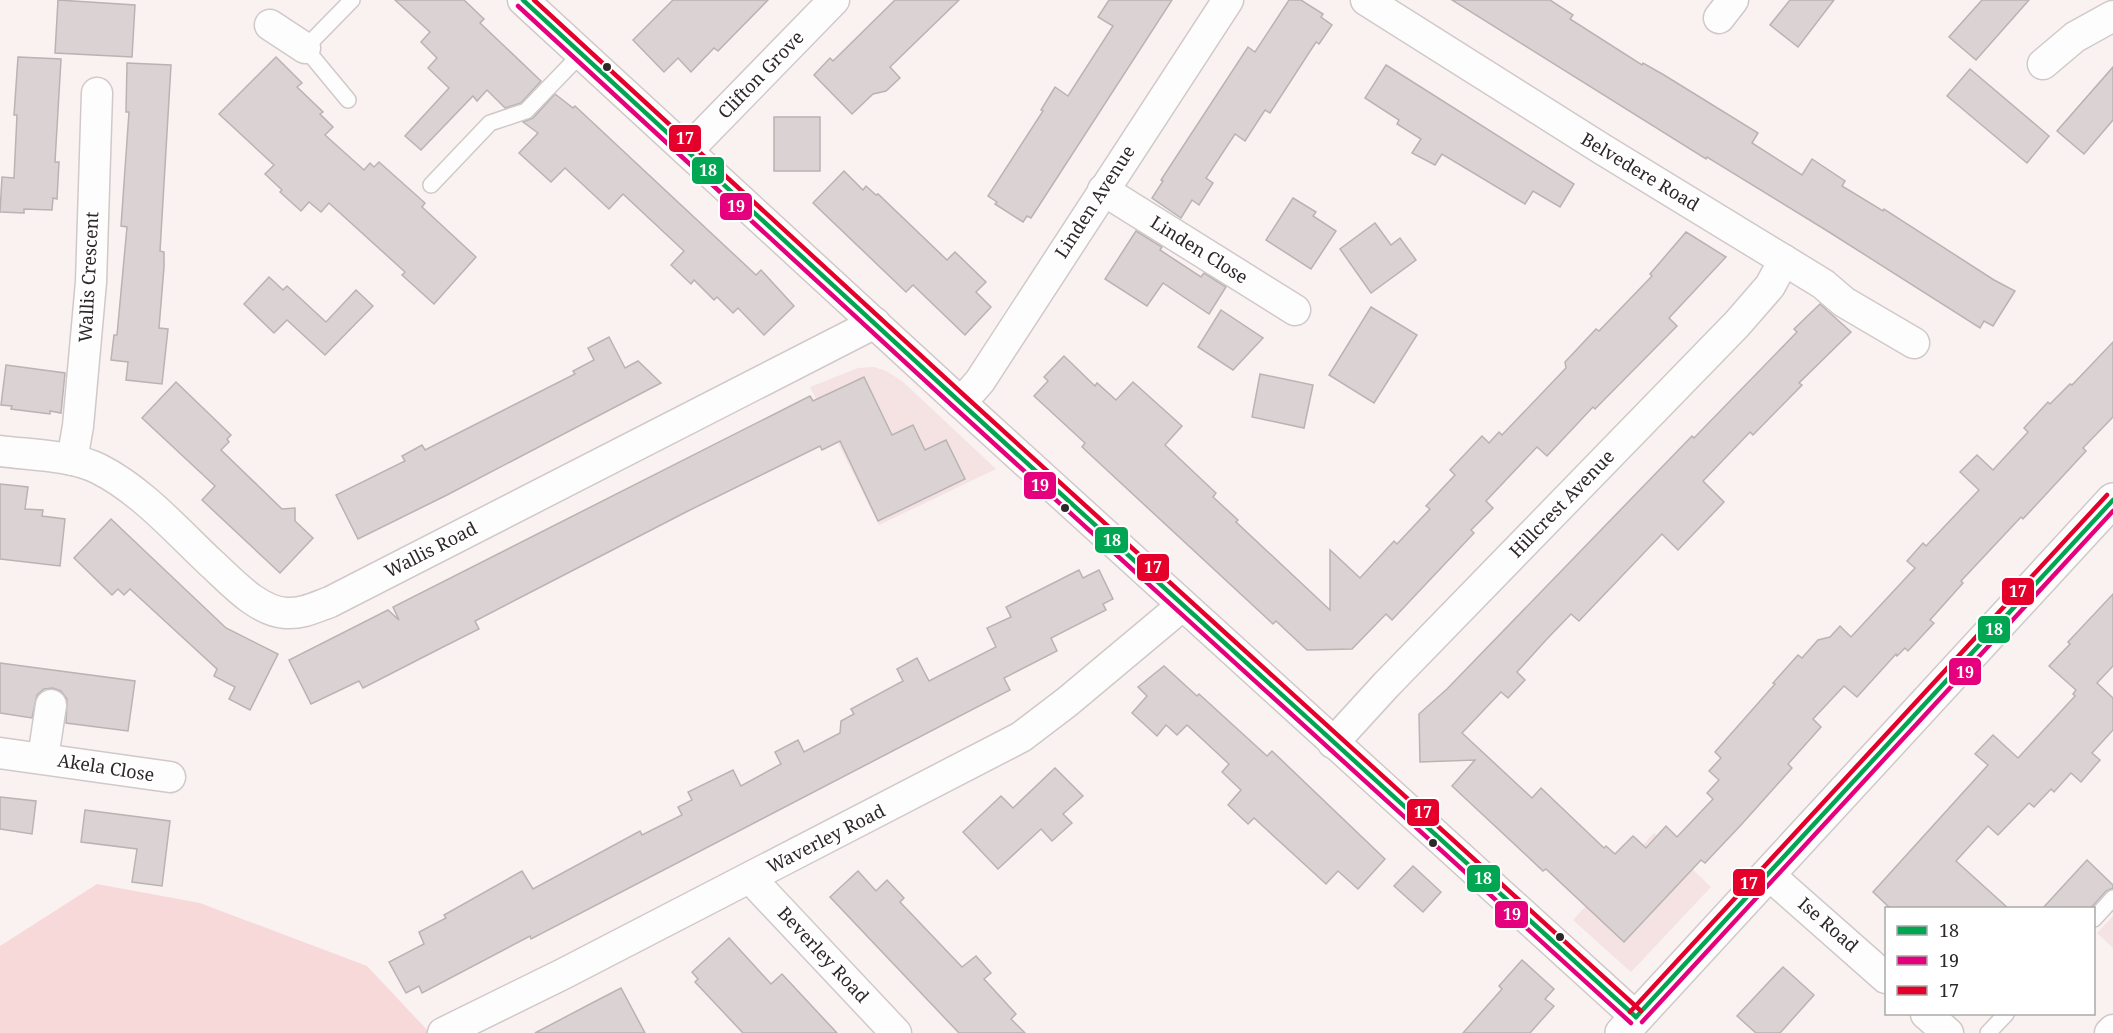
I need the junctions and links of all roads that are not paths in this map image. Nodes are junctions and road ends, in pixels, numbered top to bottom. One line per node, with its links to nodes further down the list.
1 (352, 0): 8 (lane)
2 (523, 0): 9 (street)
3 (834, 0): 13 (street, Clifton Grove)
4 (1228, 0): 15 (street, Linden Avenue)
5 (1366, 0): 16 (street, Belvedere Road)
6 (2113, 16): 10 (street)
7 (270, 24): 8 (street)
8 (305, 48): 12 (lane)
9 (580, 54): 13 (street); 14 (lane)
10 (2043, 64)
11 (97, 93): 22 (street, Wallis Crescent)
12 (348, 100)
13 (687, 151): 18 (street)
14 (431, 185)
15 (1103, 190): 17 (street, Linden Close); 20 (street, Linden Avenue)
16 (1784, 260): 19 (street, Belvedere Road); 26 (street, Hillcrest Avenue)
17 (1295, 310)
18 (874, 323): 20 (street); 22 (street, Wallis Road)
19 (1914, 344)
20 (961, 404): 24 (street)
21 (0, 451): 22 (street, Wallis Road)
22 (72, 460)
23 (2113, 500): 30 (main road)
24 (1181, 604): 26 (street); 31 (street, Waverley Road)
25 (51, 705): 28 (street, Akela Close)
26 (1333, 743): 37 (street)
27 (0, 753): 28 (street, Akela Close)
28 (43, 758): 29 (street, Akela Close)
29 (170, 777)
30 (1768, 874): 34 (street, Ise Road); 37 (main road)
31 (750, 878): 38 (street, Waverley Road); 39 (street, Beverley Road)
32 (2113, 898): 33 (lane)
33 (2095, 918)
34 (1885, 976)
35 (1927, 1015): 40 (street)
36 (2005, 1015): 41 (lane)
37 (1629, 1025)
38 (443, 1033)
39 (896, 1033)
40 (1948, 1033)
41 (1988, 1033)

